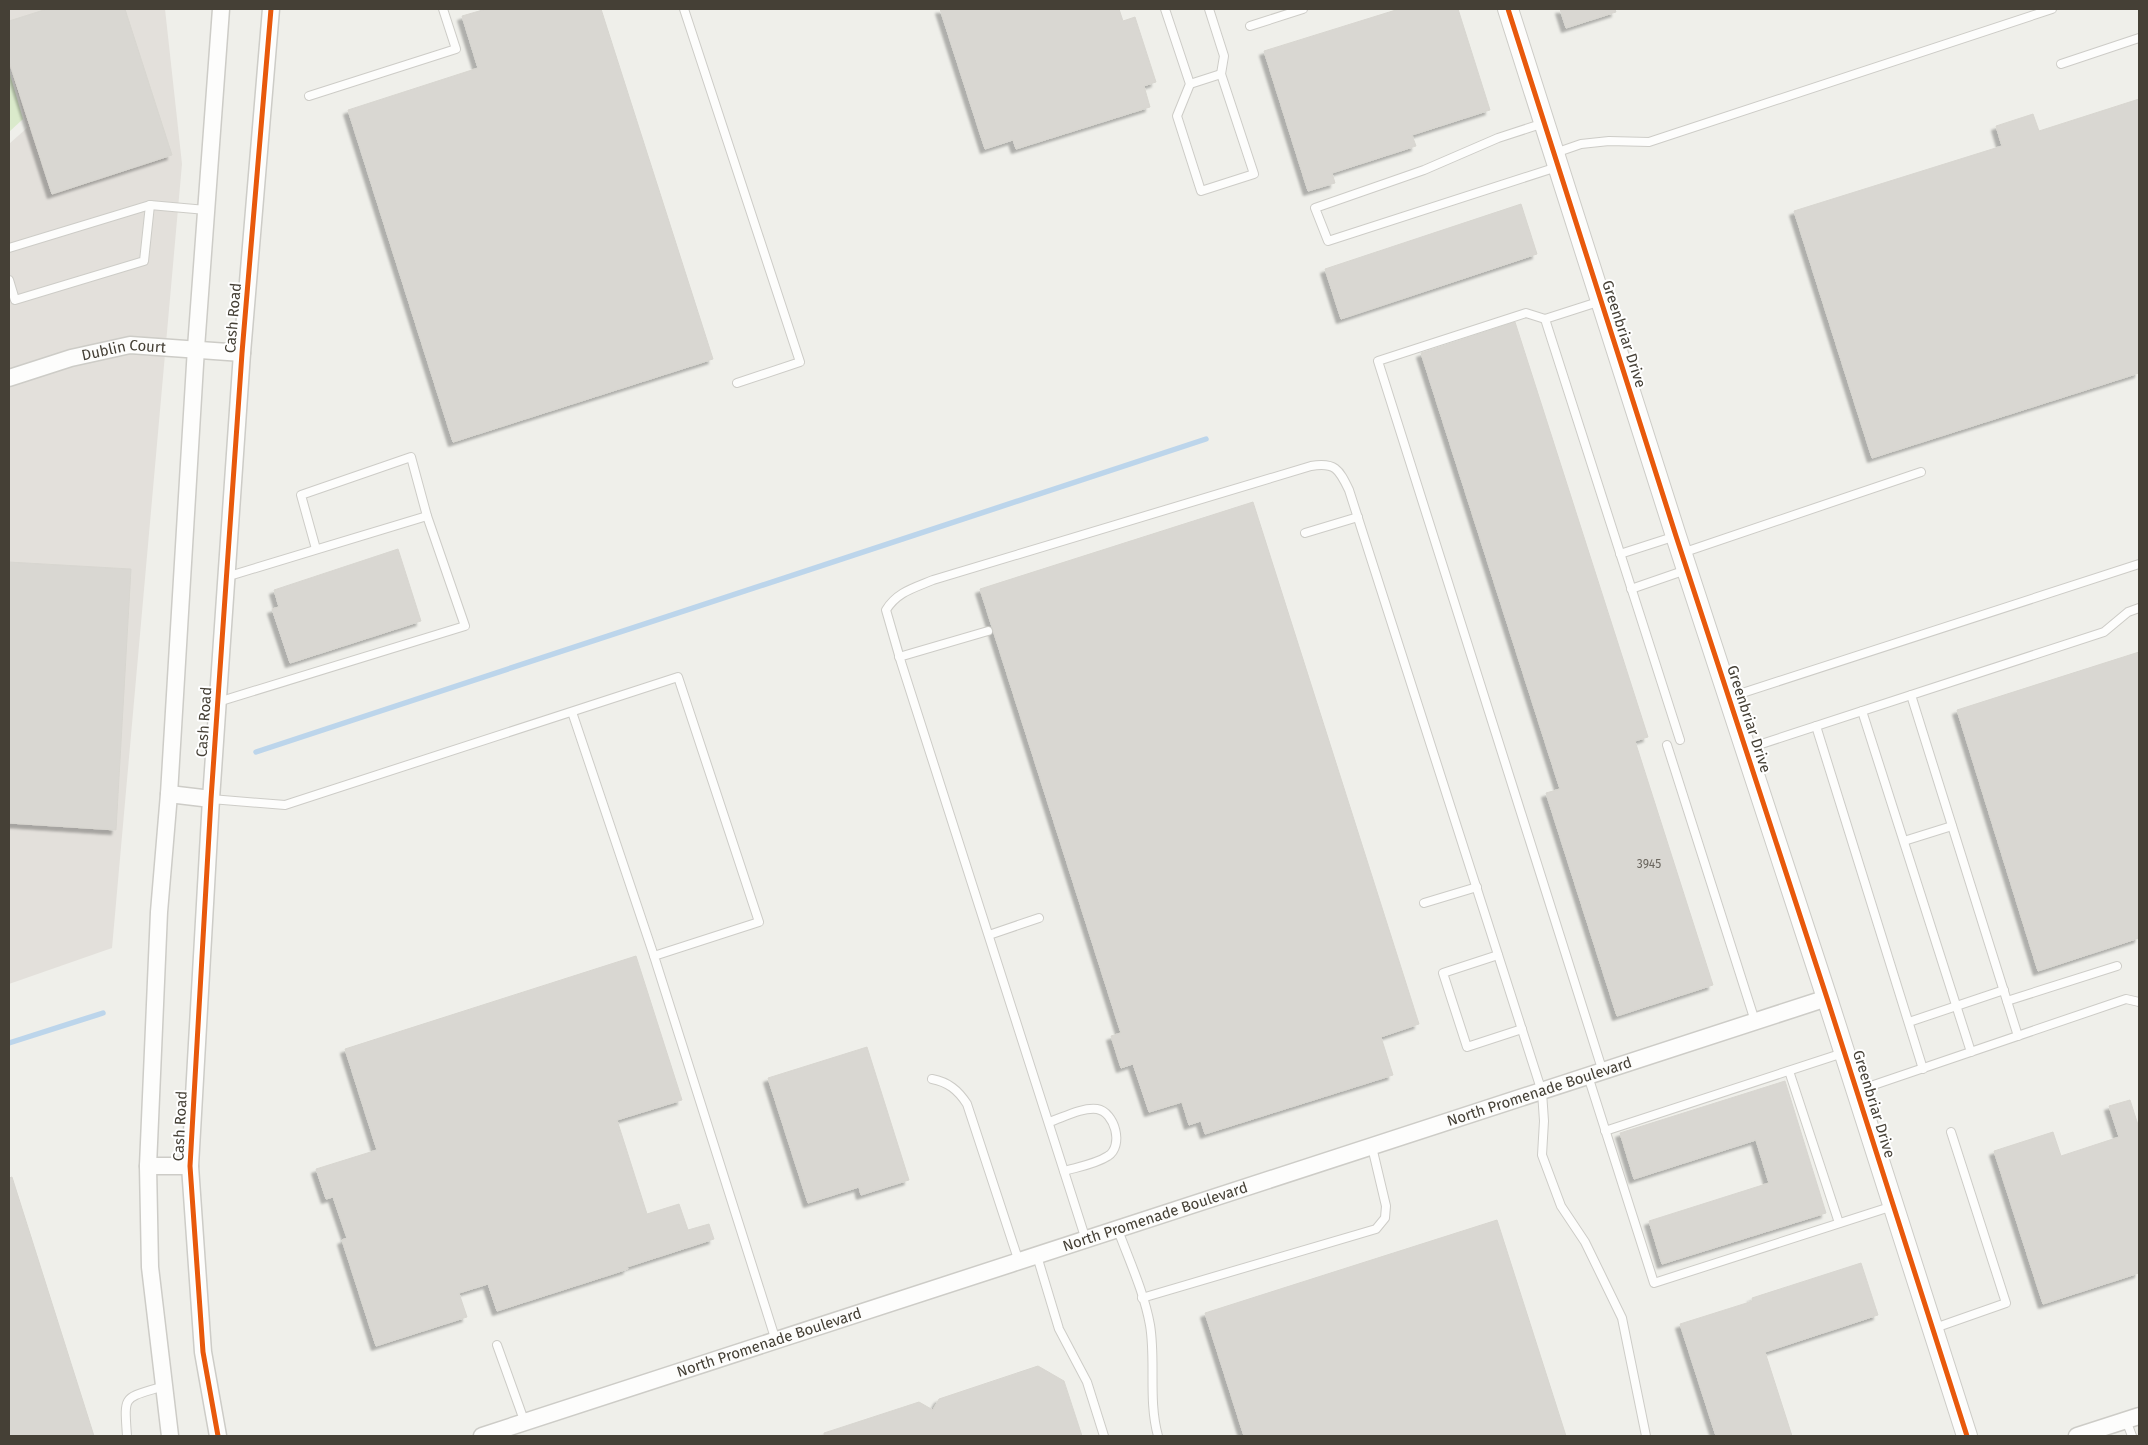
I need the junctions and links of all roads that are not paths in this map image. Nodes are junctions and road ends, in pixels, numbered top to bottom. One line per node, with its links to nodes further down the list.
1 (221, 9): 19 (street, Cash Road)
2 (271, 9): 25 (street, Cash Road)
3 (443, 9): 15 (lane)
4 (684, 9): 27 (lane)
5 (1166, 9): 14 (lane)
6 (1209, 9): 13 (lane)
7 (1303, 9): 10 (lane)
8 (1508, 9): 16 (street, Greenbriar Drive)
9 (2052, 9): 17 (lane)
10 (1250, 26)
11 (2139, 38): 12 (lane)
12 (2061, 64)
13 (1221, 74): 14 (lane); 14 (lane)
14 (1190, 84)
15 (309, 96)
16 (1544, 123): 17 (street, Greenbriar Drive); 17 (lane)
17 (1556, 160): 22 (street, Greenbriar Drive)
18 (150, 205): 19 (lane); 20 (lane); 21 (lane)
19 (206, 210): 24 (street, Cash Road)
20 (9, 248)
21 (9, 280)
22 (1600, 301): 23 (lane); 33 (street, Greenbriar Drive)
23 (1545, 319): 34 (lane); 74 (lane)
24 (196, 348): 25 (street, Dublin Court); 26 (street, Dublin Court); 50 (street, Cash Road)
25 (242, 353): 36 (street, Cash Road)
26 (9, 378)
27 (737, 383)
28 (1922, 472): 33 (lane)
29 (426, 516): 32 (lane); 32 (lane); 43 (lane)
30 (1358, 517): 31 (lane); 40 (lane); 54 (lane)
31 (1305, 533)
32 (316, 549): 36 (lane)
33 (1681, 553): 34 (lane); 37 (lane); 42 (street, Greenbriar Drive)
34 (1620, 554): 37 (lane)
35 (2139, 564): 42 (lane)
36 (226, 577): 43 (street, Cash Road)
37 (1631, 589): 47 (lane)
38 (2139, 608): 41 (lane)
39 (988, 631): 40 (lane)
40 (899, 657): 57 (lane)
41 (1911, 695): 44 (lane); 52 (lane)
42 (1728, 697): 49 (street, Greenbriar Drive)
43 (218, 702): 51 (street, Cash Road)
44 (1862, 711): 46 (lane); 53 (lane)
45 (572, 712): 51 (lane); 59 (lane); 59 (lane)
46 (1816, 726): 49 (lane); 67 (lane)
47 (1680, 740)
48 (1667, 744): 66 (lane)
49 (1746, 749): 62 (street, Greenbriar Drive)
50 (169, 794): 51 (street); 82 (street, Cash Road)
51 (211, 799): 83 (street, Cash Road)
52 (1952, 826): 53 (lane); 61 (lane)
53 (1904, 841): 65 (lane)
54 (1477, 887): 55 (lane); 58 (lane)
55 (1424, 903)
56 (1039, 918): 57 (lane)
57 (988, 935): 78 (lane)
58 (1498, 955): 68 (lane); 68 (lane)
59 (654, 956): 93 (lane)
60 (2117, 966): 63 (lane)
61 (2004, 990): 63 (lane); 65 (lane)
62 (1827, 998): 66 (street, North Promenade Boulevard); 71 (street, Greenbriar Drive)
63 (2007, 1002): 69 (lane)
64 (2139, 1002): 69 (lane)
65 (1956, 1006): 67 (lane); 70 (lane)
66 (1755, 1021): 74 (street, North Promenade Boulevard)
67 (1909, 1022): 72 (lane)
68 (1522, 1029): 77 (lane)
69 (2018, 1036): 70 (lane)
70 (1971, 1052): 72 (lane)
71 (1844, 1053): 73 (lane); 76 (street, Greenbriar Drive)
72 (1923, 1068): 76 (lane)
73 (1789, 1070): 79 (lane); 86 (lane)
74 (1595, 1074): 77 (street, North Promenade Boulevard); 79 (lane)
75 (932, 1080): 90 (lane)
76 (1857, 1091): 85 (street, Greenbriar Drive)
77 (1542, 1092): 81 (street, North Promenade Boulevard); 104 (lane)
78 (1048, 1122): 84 (lane); 84 (lane)
79 (1605, 1131): 86 (lane)
80 (1950, 1132): 92 (lane)
81 (1372, 1147): 87 (street, North Promenade Boulevard); 91 (lane)
82 (148, 1166): 83 (street); 95 (street, Cash Road)
83 (190, 1166): 100 (street, Cash Road)
84 (1064, 1171): 88 (lane)
85 (1892, 1206): 86 (lane); 92 (street, Greenbriar Drive)
86 (1839, 1224)
87 (1118, 1230): 88 (street, North Promenade Boulevard); 91 (lane)
88 (1086, 1240): 89 (street, North Promenade Boulevard)
89 (1037, 1256): 90 (street, North Promenade Boulevard); 102 (lane)
90 (1019, 1262): 93 (street, North Promenade Boulevard)
91 (1142, 1298): 103 (lane)
92 (1932, 1329): 105 (street, Greenbriar Drive)
93 (776, 1341): 97 (street, North Promenade Boulevard)
94 (497, 1345): 97 (lane)
95 (164, 1386): 98 (lane); 99 (street, Cash Road)
96 (2133, 1418): 106 (street); 107 (lane)
97 (516, 1429): 101 (street, North Promenade Boulevard)
98 (127, 1436)
99 (170, 1436)
100 (218, 1436)
101 (482, 1436)
102 (1104, 1436)
103 (1158, 1436)
104 (1646, 1436)
105 (1967, 1436)
106 (2077, 1436)
107 (2132, 1436)

